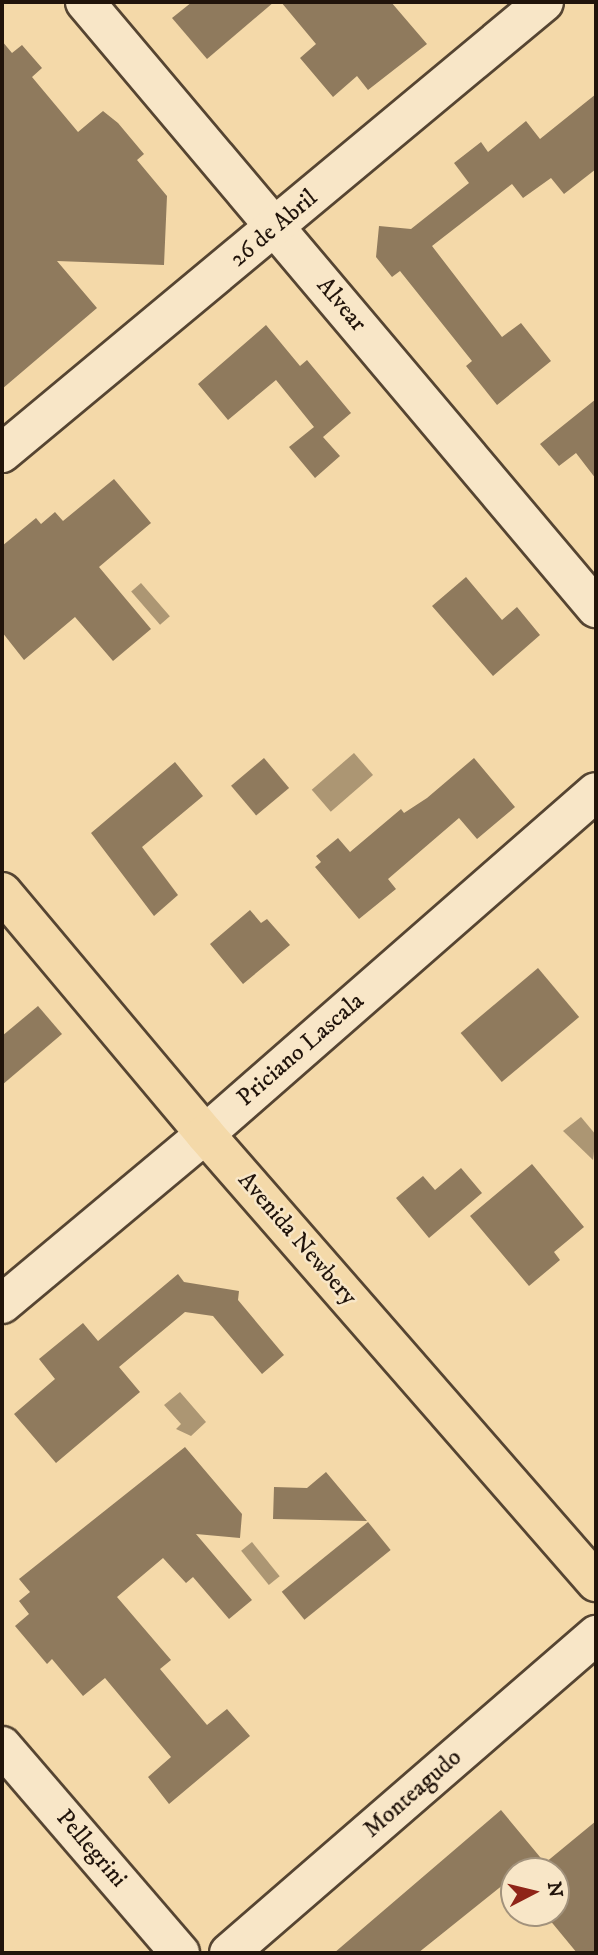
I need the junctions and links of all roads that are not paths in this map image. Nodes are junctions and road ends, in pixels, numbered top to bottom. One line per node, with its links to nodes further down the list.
1 (85, 2): 3 (street, Alvear)
2 (544, 2): 3 (street, 26 de Abril)
3 (276, 228): 4 (street, 26 de Abril); 5 (street, Alvear)
4 (2, 453)
5 (596, 608)
6 (596, 792): 8 (street, Priciano Lascala)
7 (2, 892): 8 (main road, Avenida Newbery)
8 (205, 1134): 9 (street, Priciano Lascala); 10 (main road, Avenida Newbery)
9 (2, 1304)
10 (596, 1583)
11 (596, 1634): 14 (street, Monteagudo)
12 (2, 1746): 13 (street, Pellegrini)
13 (180, 1953)
14 (229, 1953)

